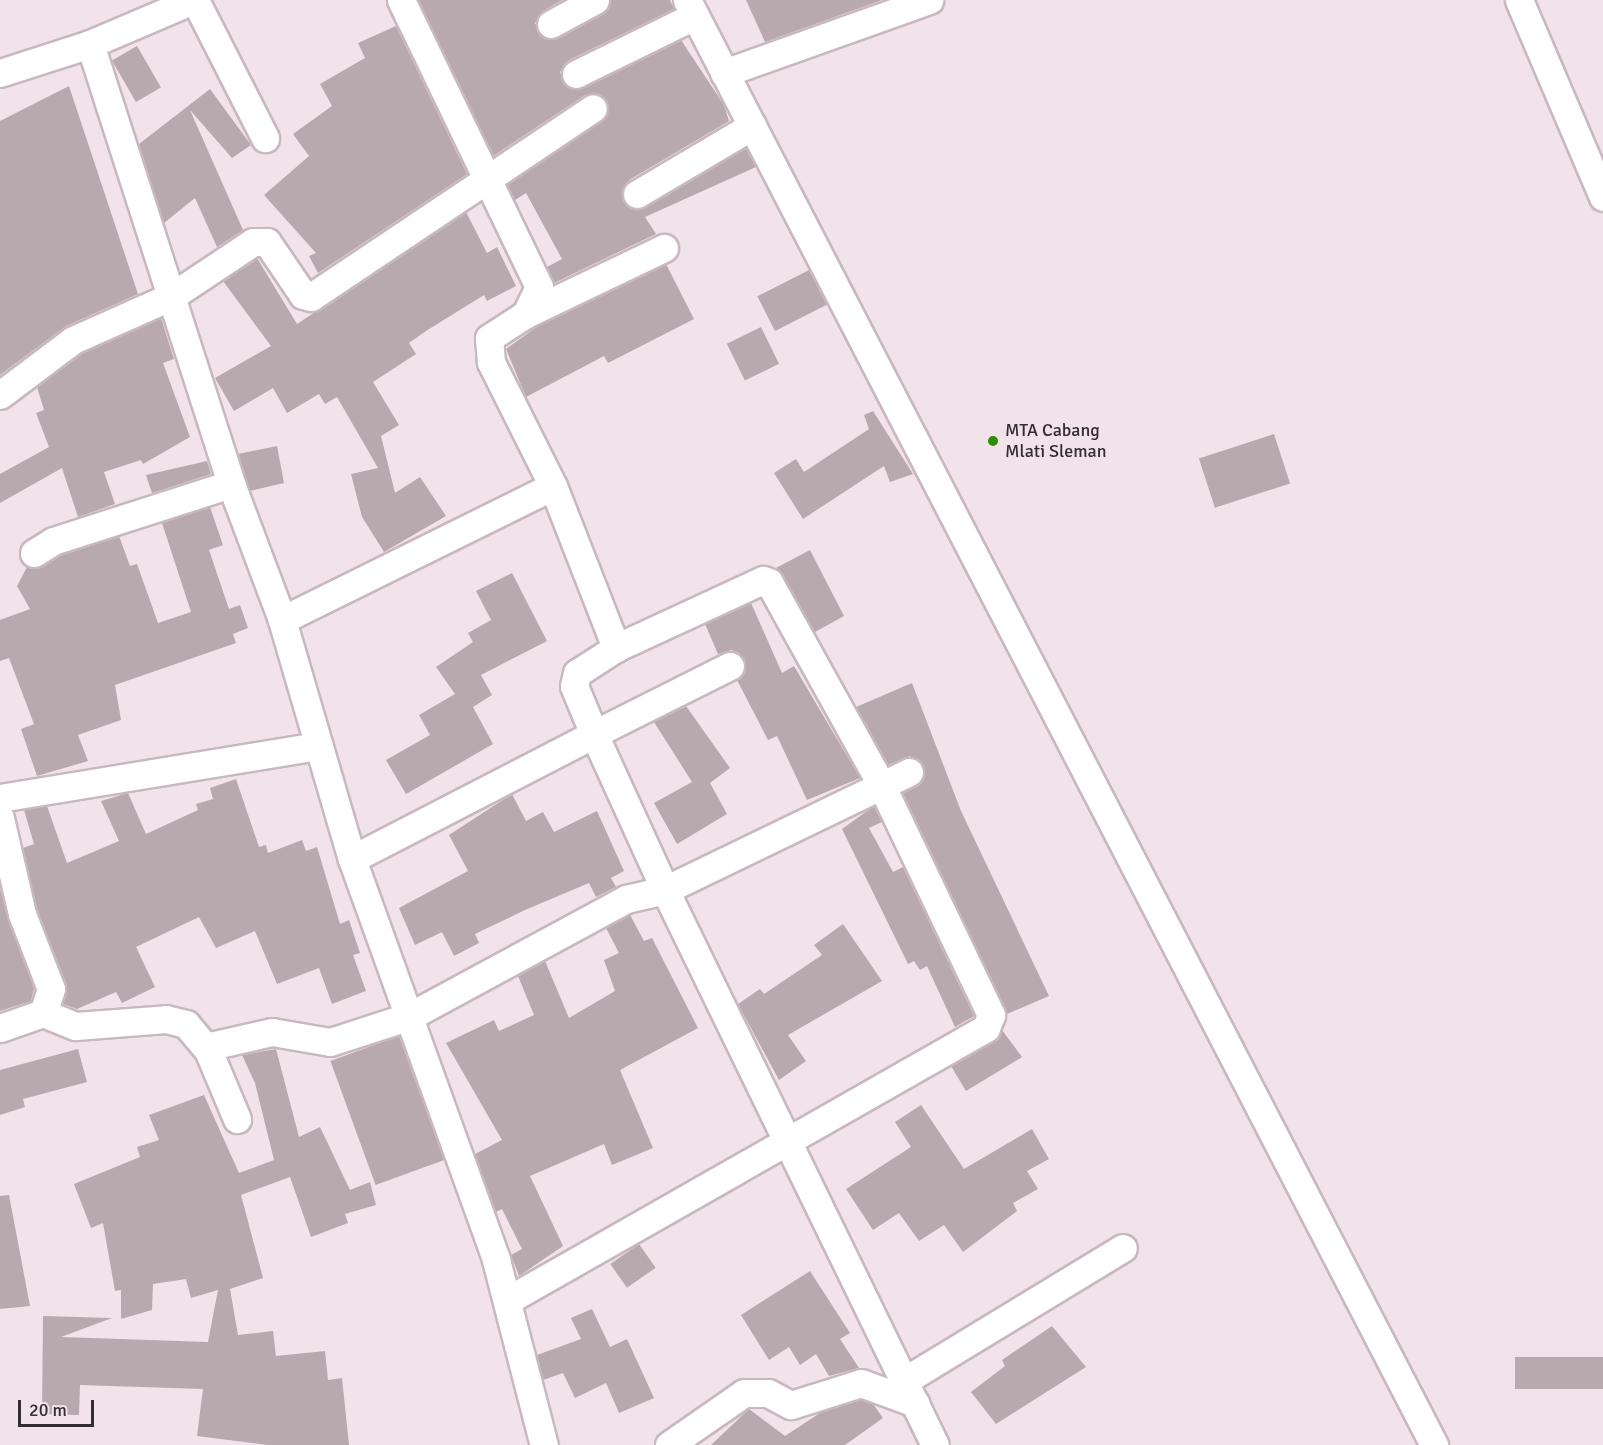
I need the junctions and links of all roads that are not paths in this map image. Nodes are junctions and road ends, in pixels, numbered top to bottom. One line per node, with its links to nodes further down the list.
1 (194, 0): 8 (street); 14 (street)
2 (401, 0): 16 (street)
3 (595, 0): 7 (street)
4 (929, 0): 10 (street)
5 (1519, 0): 15 (street)
6 (685, 11): 10 (street); 11 (street)
7 (551, 24)
8 (90, 44): 9 (street); 20 (street)
9 (0, 73)
10 (724, 73): 13 (street)
11 (576, 74)
12 (593, 108): 16 (street)
13 (752, 126): 17 (street); 49 (street)
14 (265, 138)
15 (1598, 169): 18 (street)
16 (486, 180): 20 (street); 21 (street)
17 (637, 195)
18 (1603, 197)
19 (664, 248): 21 (street)
20 (172, 296): 22 (street); 23 (street)
21 (526, 314): 24 (street)
22 (0, 395)
23 (231, 483): 25 (street); 26 (street)
24 (553, 486): 26 (street); 27 (street)
25 (34, 553)
26 (282, 620): 30 (street)
27 (616, 648): 29 (street); 32 (street)
28 (730, 666): 29 (street)
29 (594, 734): 35 (street); 36 (street)
30 (318, 746): 33 (street); 35 (street)
31 (909, 772): 32 (street)
32 (882, 786): 36 (street); 42 (street)
33 (0, 798)
34 (0, 818): 37 (street)
35 (352, 859): 38 (street)
36 (665, 890): 38 (street); 42 (street)
37 (43, 1013): 39 (street); 40 (street)
38 (410, 1016): 40 (street); 44 (street)
39 (0, 1028)
40 (206, 1047): 41 (street)
41 (237, 1119)
42 (784, 1140): 44 (street); 45 (street)
43 (1123, 1248): 45 (street)
44 (508, 1300): 46 (street)
45 (910, 1392): 47 (street); 48 (street)
46 (544, 1445)
47 (669, 1445)
48 (934, 1445)
49 (1434, 1445)

